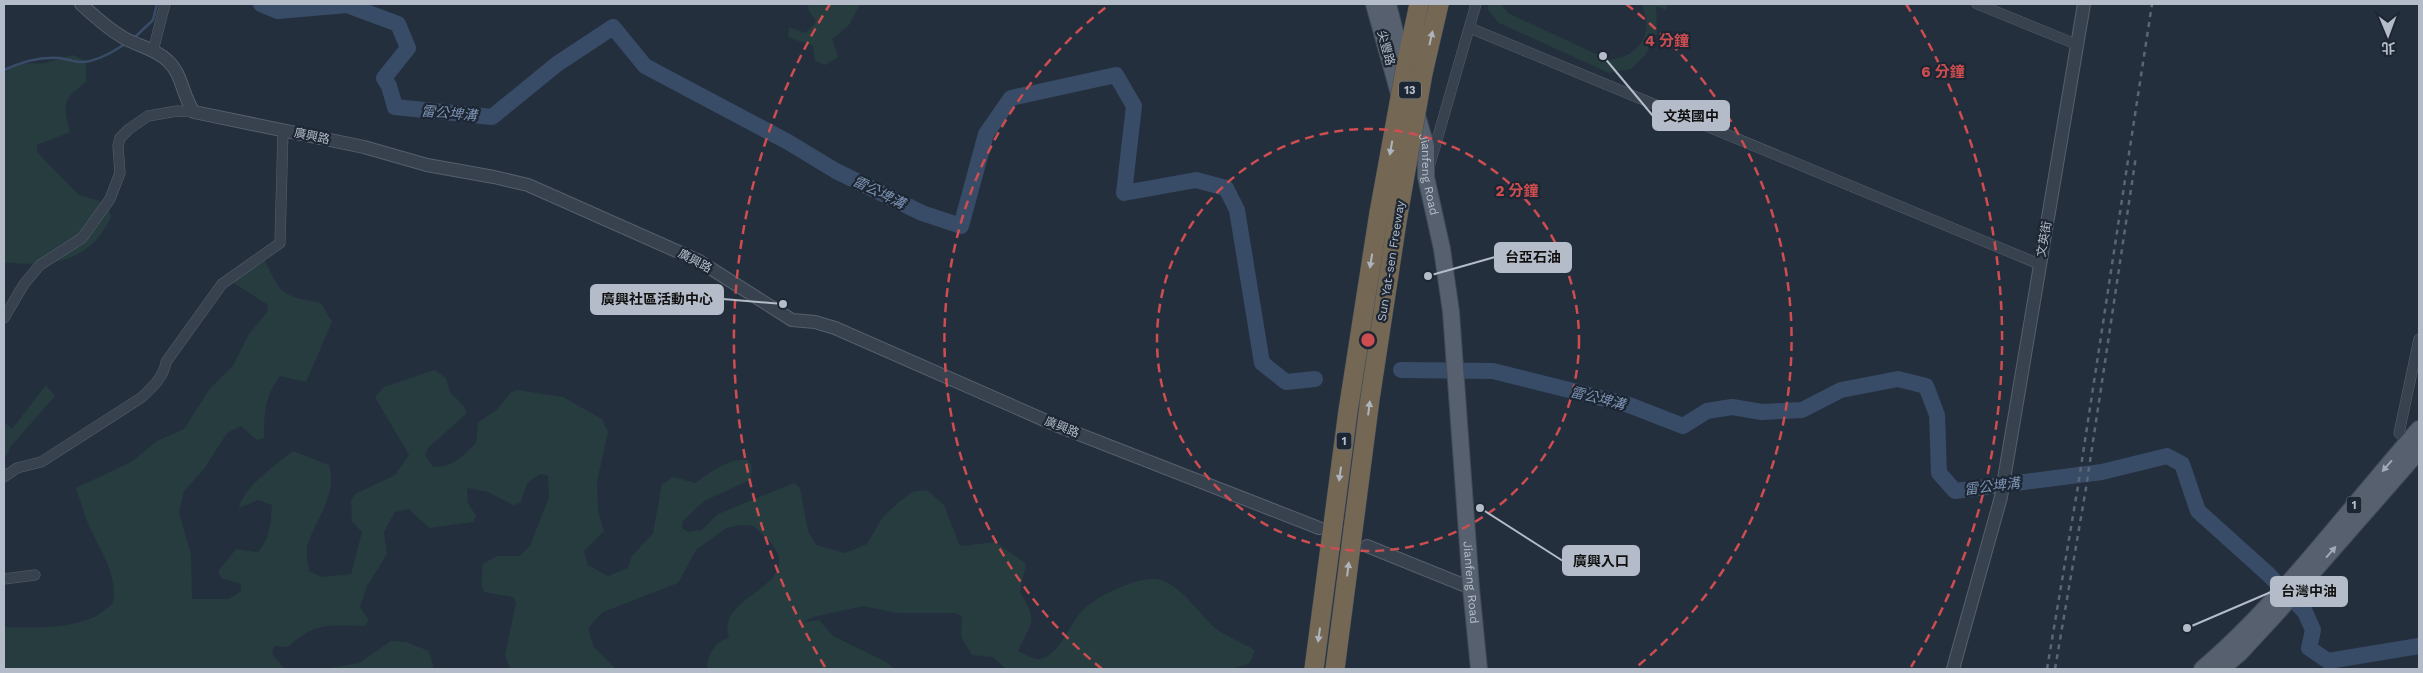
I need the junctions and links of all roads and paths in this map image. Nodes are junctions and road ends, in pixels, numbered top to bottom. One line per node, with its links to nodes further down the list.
1 (81, 4): 12 (street)
2 (165, 4): 12 (street)
3 (1374, 4): 16 (main road, 尖豐路)
4 (1388, 4): 16 (main road, Jianfeng Road / 13)
5 (1419, 4): 13 (highway, Sun Yat-sen Freeway / 1)
6 (1439, 4): 13 (highway, Sun Yat-sen Freeway / 1, one-way to 6)
7 (1476, 4): 10 (street)
8 (1977, 4): 11 (street)
9 (2084, 4): 11 (street, 文英街)
10 (1470, 28): 16 (street); 17 (street)
11 (2078, 45): 17 (street, 文英街)
12 (153, 51): 14 (street)
13 (1414, 69): 29 (highway, Sun Yat-sen Freeway / 1, one-way to 29, bridge); 30 (highway, Sun Yat-sen Freeway / 1, one-way to 13, bridge)
14 (194, 112): 15 (street, 廣興路); 18 (street)
15 (283, 130): 22 (street); 23 (street, 廣興路)
16 (1426, 177): 27 (main road, Jianfeng Road / 13)
17 (2039, 264): 32 (street, 文英街)
18 (4, 318)
19 (2419, 339): 21 (street)
20 (2419, 429): 21 (main road, 1)
21 (2415, 449): 28 (main road, 1)
22 (4, 477)
23 (1319, 528)
24 (1367, 546): 27 (street)
25 (35, 574): 26 (street)
26 (4, 578)
27 (1471, 588): 31 (main road, Jianfeng Road / 13)
28 (2214, 667)
29 (1314, 669)
30 (1335, 669)
31 (1479, 669)
32 (1953, 669)

